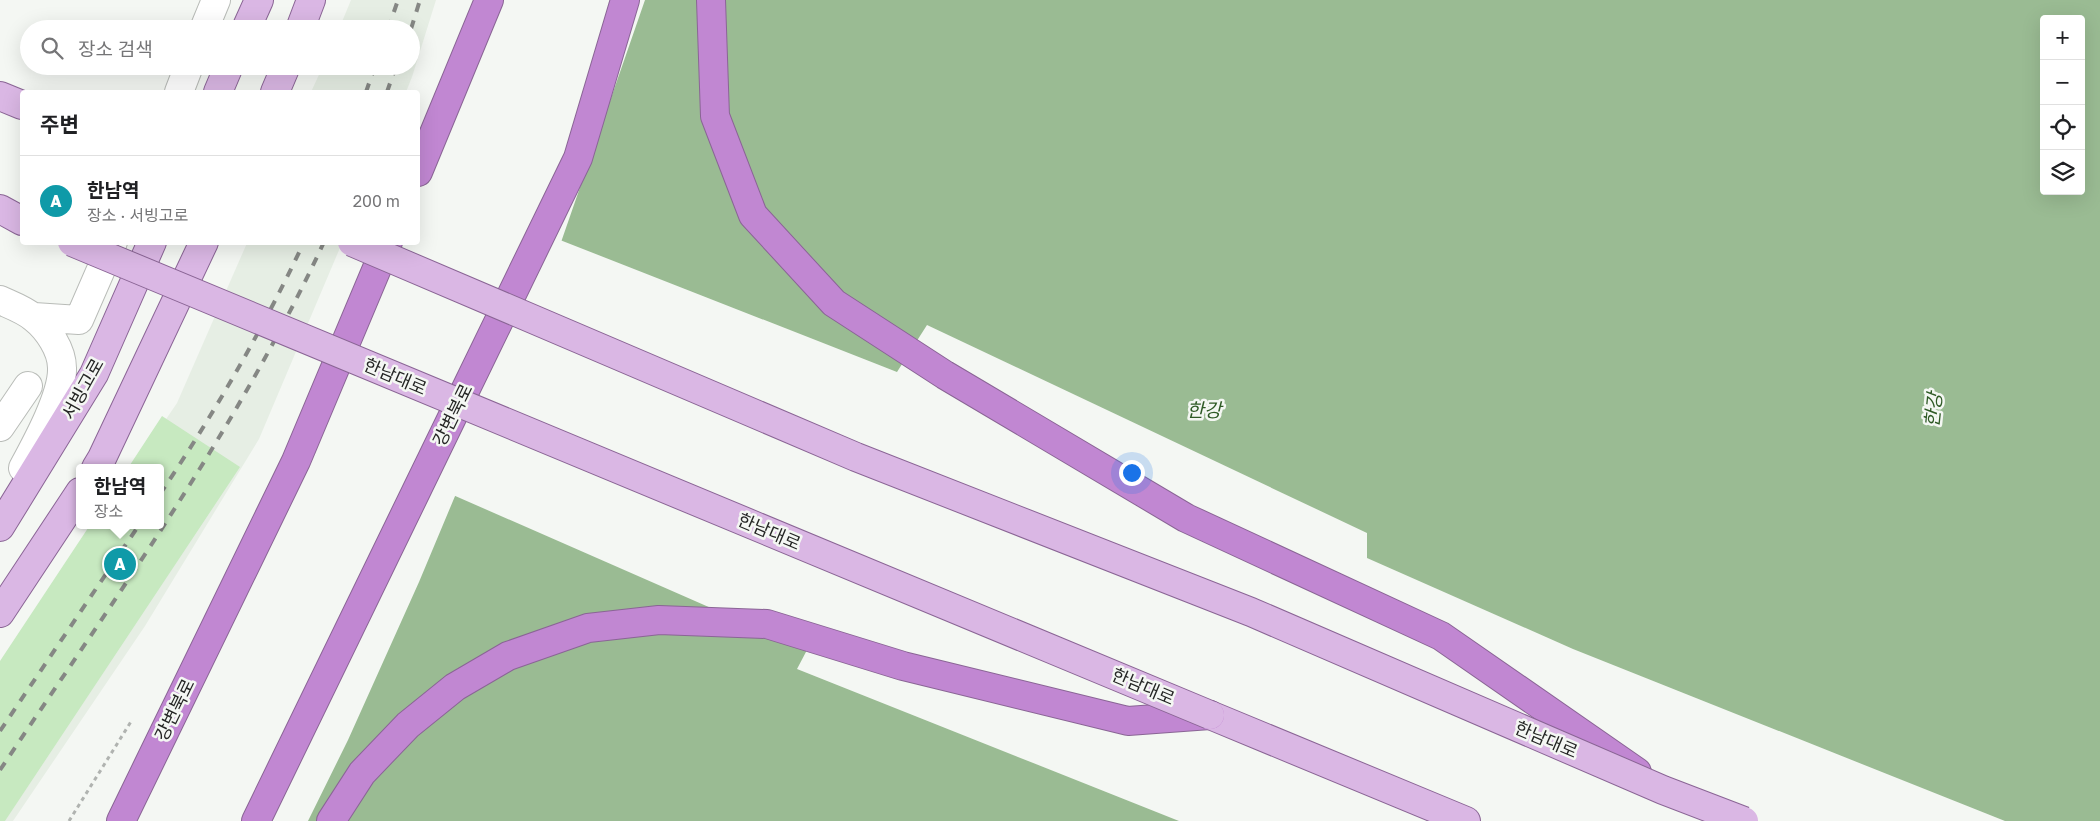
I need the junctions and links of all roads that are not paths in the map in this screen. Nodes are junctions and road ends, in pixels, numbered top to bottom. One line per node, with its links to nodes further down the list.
1 (216, 0): 7 (street)
2 (258, 0): 8 (main road)
3 (311, 0): 9 (main road)
4 (489, 0): 18 (highway)
5 (625, 0): 39 (highway, 강변북로, bridge)
6 (712, 0): 37 (highway, bridge)
7 (208, 20)
8 (250, 20)
9 (303, 20)
10 (186, 75): 13 (street)
11 (226, 75): 14 (main road)
12 (282, 75): 15 (main road)
13 (180, 90)
14 (219, 90)
15 (276, 90)
16 (0, 96): 17 (main road)
17 (20, 104)
18 (420, 167)
19 (0, 209): 20 (main road)
20 (20, 219)
21 (79, 245): 36 (main road, 한남대로, bridge)
22 (112, 245): 28 (street)
23 (151, 245): 34 (main road, 서빙고로)
24 (203, 245): 31 (main road)
25 (359, 245): 37 (main road, 한남대로, bridge)
26 (387, 245): 38 (highway, 강변북로, bridge)
27 (0, 300): 28 (street)
28 (34, 317): 33 (street)
29 (28, 386): 30 (street)
30 (0, 427)
31 (98, 464)
32 (76, 498): 35 (main road)
33 (0, 512)
34 (0, 527)
35 (0, 612)
36 (1210, 715): 40 (highway); 41 (main road, 한남대로)
37 (1663, 790): 42 (main road, 한남대로, bridge)
38 (121, 821)
39 (256, 821)
40 (331, 821)
41 (1466, 821)
42 (1744, 821)

